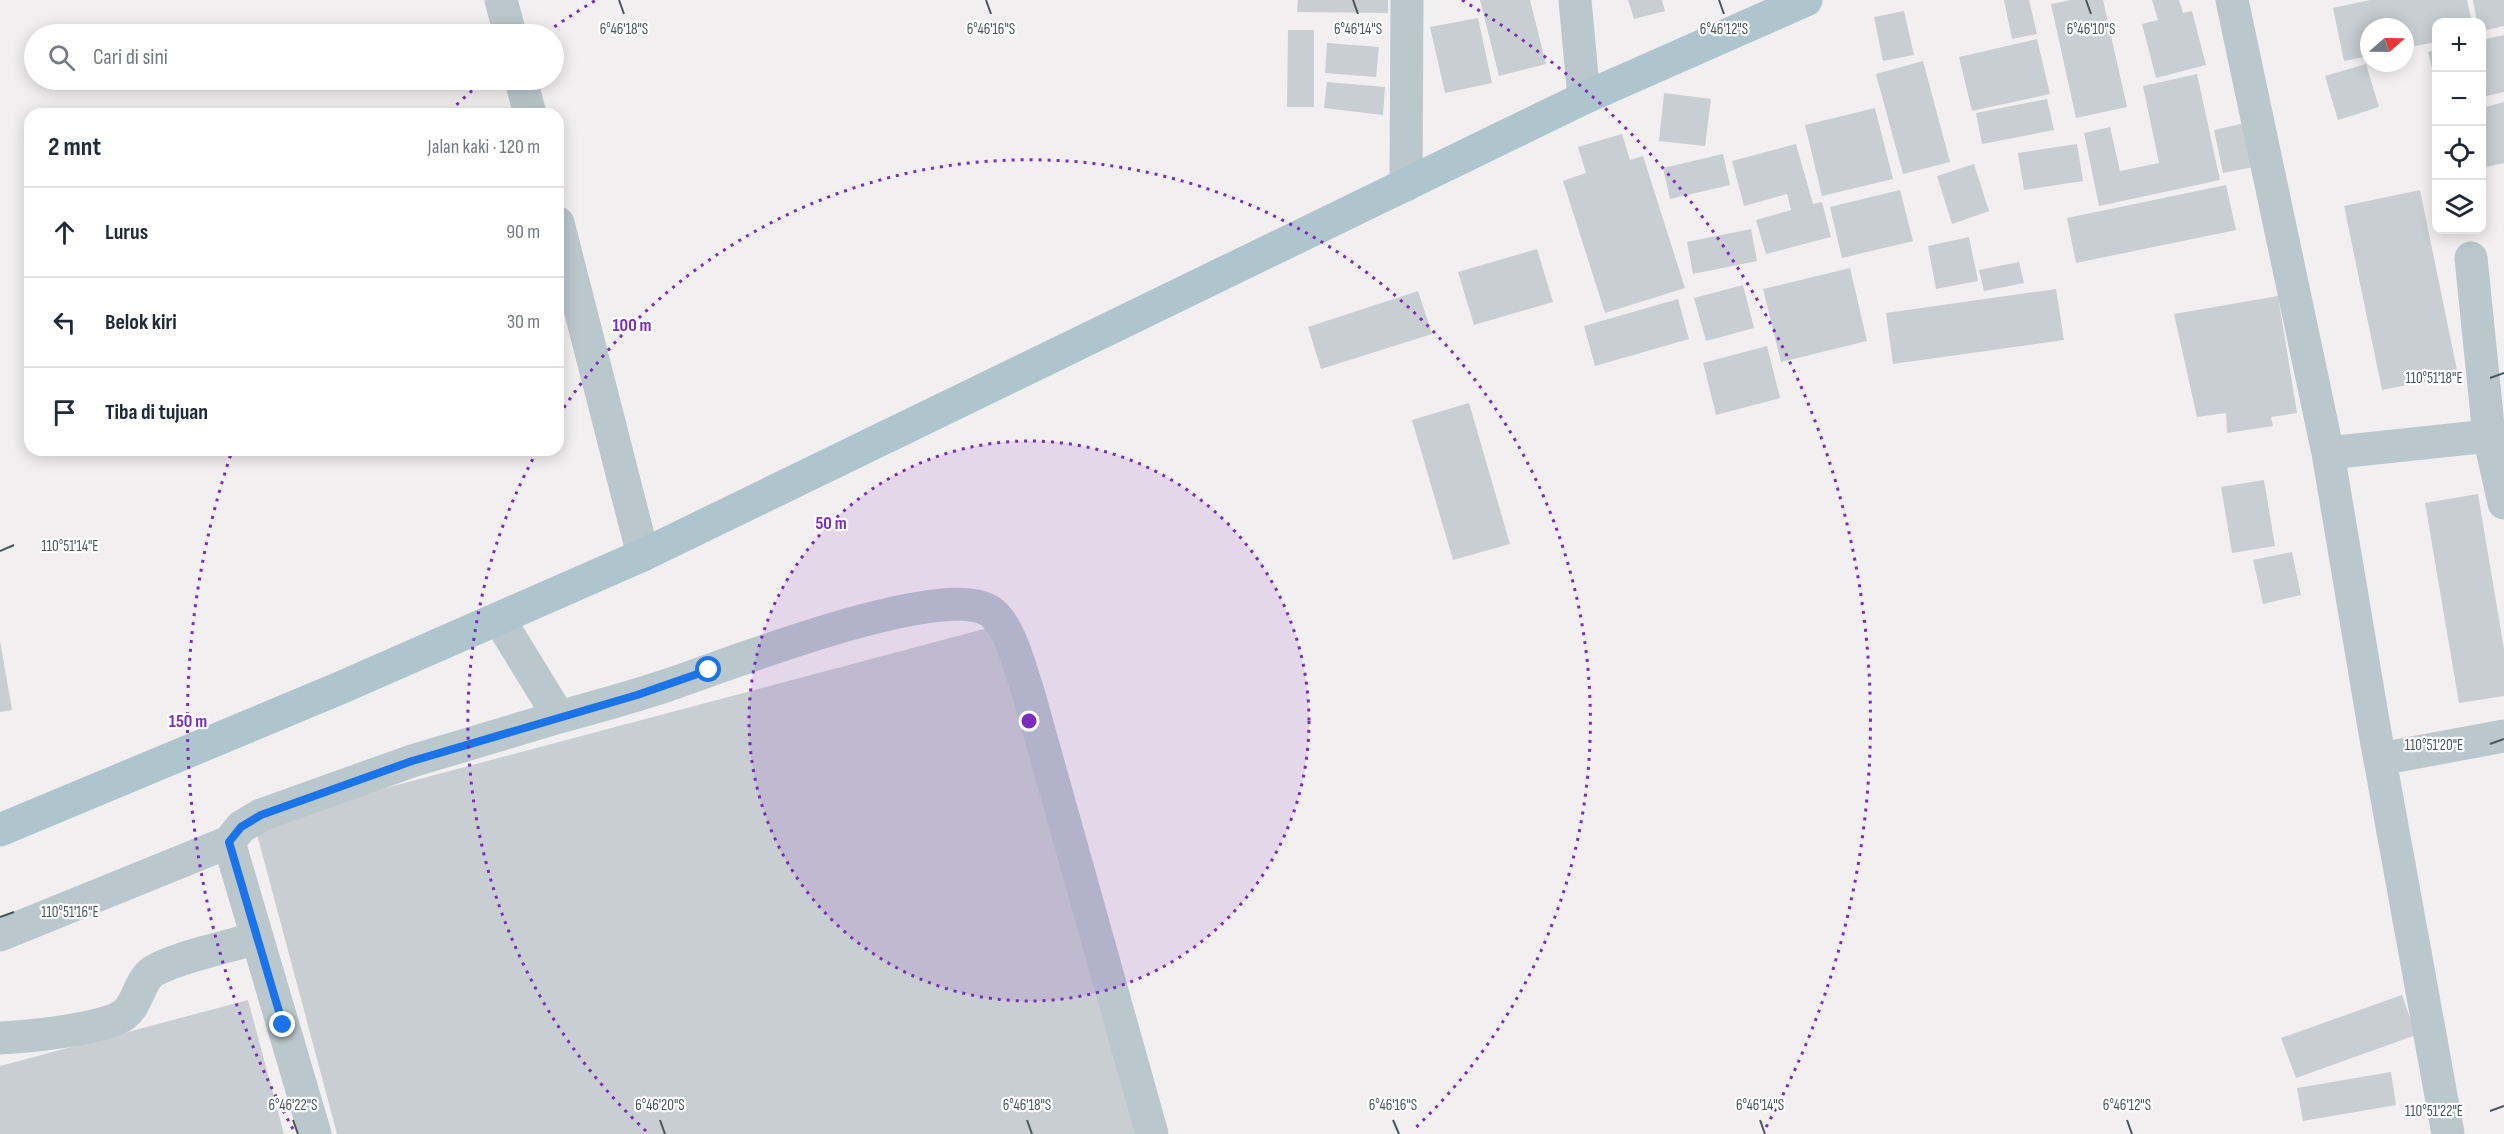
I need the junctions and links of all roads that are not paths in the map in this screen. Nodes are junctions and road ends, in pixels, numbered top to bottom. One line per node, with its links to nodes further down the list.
1 (501, 0): 6 (street)
2 (1407, 0): 10 (street)
3 (1575, 0): 8 (street)
4 (1806, 0): 8 (main road)
5 (2232, 0): 14 (street)
6 (507, 24)
7 (524, 90): 9 (street)
8 (1584, 98): 10 (main road)
9 (528, 108)
10 (1406, 185): 16 (main road)
11 (564, 246): 16 (street)
12 (2471, 258): 13 (street)
13 (2488, 436): 14 (street); 15 (street)
14 (2328, 453): 20 (street)
15 (2504, 503)
16 (643, 555): 17 (main road)
17 (499, 619): 18 (street); 21 (main road)
18 (559, 717): 22 (street); 27 (street)
19 (2504, 736): 20 (street)
20 (2380, 759): 28 (street)
21 (0, 830)
22 (229, 842): 23 (street); 24 (street)
23 (0, 935)
24 (256, 938): 25 (street); 26 (street)
25 (0, 1038)
26 (315, 1134)
27 (1152, 1134)
28 (2448, 1134)

